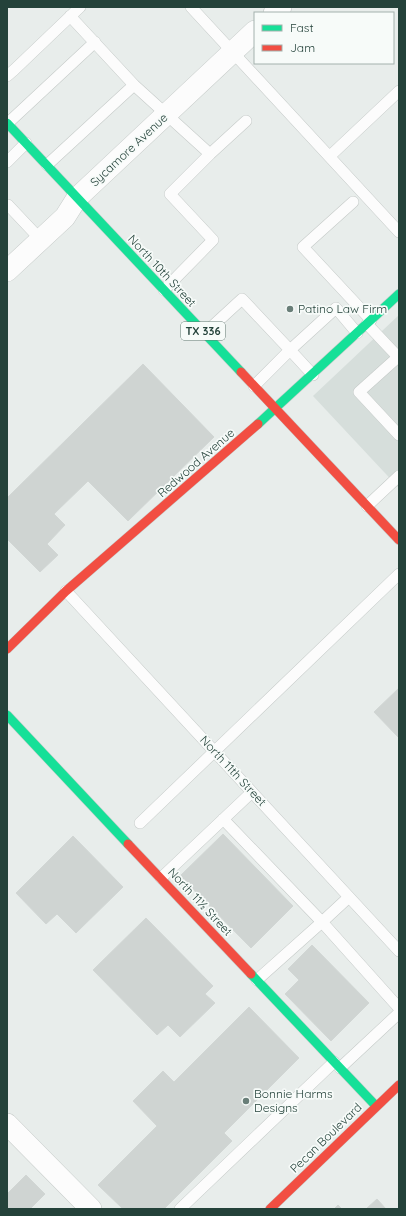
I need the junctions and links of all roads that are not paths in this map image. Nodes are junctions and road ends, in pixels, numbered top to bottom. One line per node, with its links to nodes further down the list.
1 (80, 7): 3 (lane)
2 (191, 7): 6 (lane)
3 (70, 16): 5 (lane); 7 (lane)
4 (254, 32): 6 (street, Sycamore Avenue)
5 (95, 42): 8 (lane); 12 (lane)
6 (233, 52): 10 (street, Sycamore Avenue); 15 (lane)
7 (7, 76)
8 (134, 85): 10 (lane); 17 (lane)
9 (399, 91): 15 (lane)
10 (166, 115): 14 (lane); 18 (street, Sycamore Avenue)
11 (246, 121): 14 (lane)
12 (7, 123): 13 (street, North 10th Street / TX 336)
13 (26, 143): 16 (lane); 17 (street, North 10th Street / TX 336)
14 (210, 154): 24 (lane)
15 (330, 156): 21 (lane)
16 (7, 162)
17 (47, 165): 18 (street, North 10th Street / TX 336)
18 (77, 198): 22 (street, Sycamore Avenue); 24 (street, North 10th Street / TX 336)
19 (353, 202): 26 (lane)
20 (7, 205): 22 (lane)
21 (399, 232)
22 (41, 240): 23 (street, Sycamore Avenue)
23 (7, 271)
24 (164, 290): 27 (street, North 10th Street / TX 336)
25 (399, 294): 26 (street, Redwood Avenue)
26 (369, 322): 28 (street, Redwood Avenue); 30 (lane)
27 (205, 333): 29 (lane); 32 (street, North 10th Street / TX 336)
28 (357, 333): 29 (lane); 31 (street, Redwood Avenue)
29 (290, 350): 31 (lane); 32 (lane)
30 (399, 358): 34 (lane)
31 (313, 375): 33 (street, Redwood Avenue)
32 (254, 386): 33 (street, North 10th Street / TX 336)
33 (276, 409): 36 (street, North 10th Street / TX 336); 39 (street, Redwood Avenue)
34 (399, 435)
35 (399, 476): 36 (lane)
36 (367, 506): 37 (street, North 10th Street / TX 336)
37 (399, 540)
38 (399, 574): 42 (lane)
39 (66, 591): 40 (street, Redwood Avenue); 42 (lane, North 11th Street)
40 (7, 649)
41 (7, 715): 46 (street, North 11½ Street)
42 (215, 752): 43 (lane, North 11th Street); 45 (lane)
43 (252, 792): 44 (lane); 47 (lane, North 11th Street)
44 (223, 819): 46 (lane); 48 (lane)
45 (140, 823)
46 (161, 878): 50 (street, North 11½ Street)
47 (349, 897): 48 (lane); 49 (lane, North 11th Street)
48 (322, 922): 50 (lane); 51 (lane)
49 (399, 951)
50 (257, 980): 53 (street, North 11½ Street)
51 (399, 1008)
52 (399, 1013): 53 (lane)
53 (337, 1065): 55 (street, North 11½ Street); 58 (lane)
54 (399, 1085): 55 (street, Pecan Boulevard)
55 (376, 1106): 59 (street, Pecan Boulevard)
56 (7, 1124): 57 (street)
57 (91, 1209)
58 (180, 1209)
59 (270, 1209)

